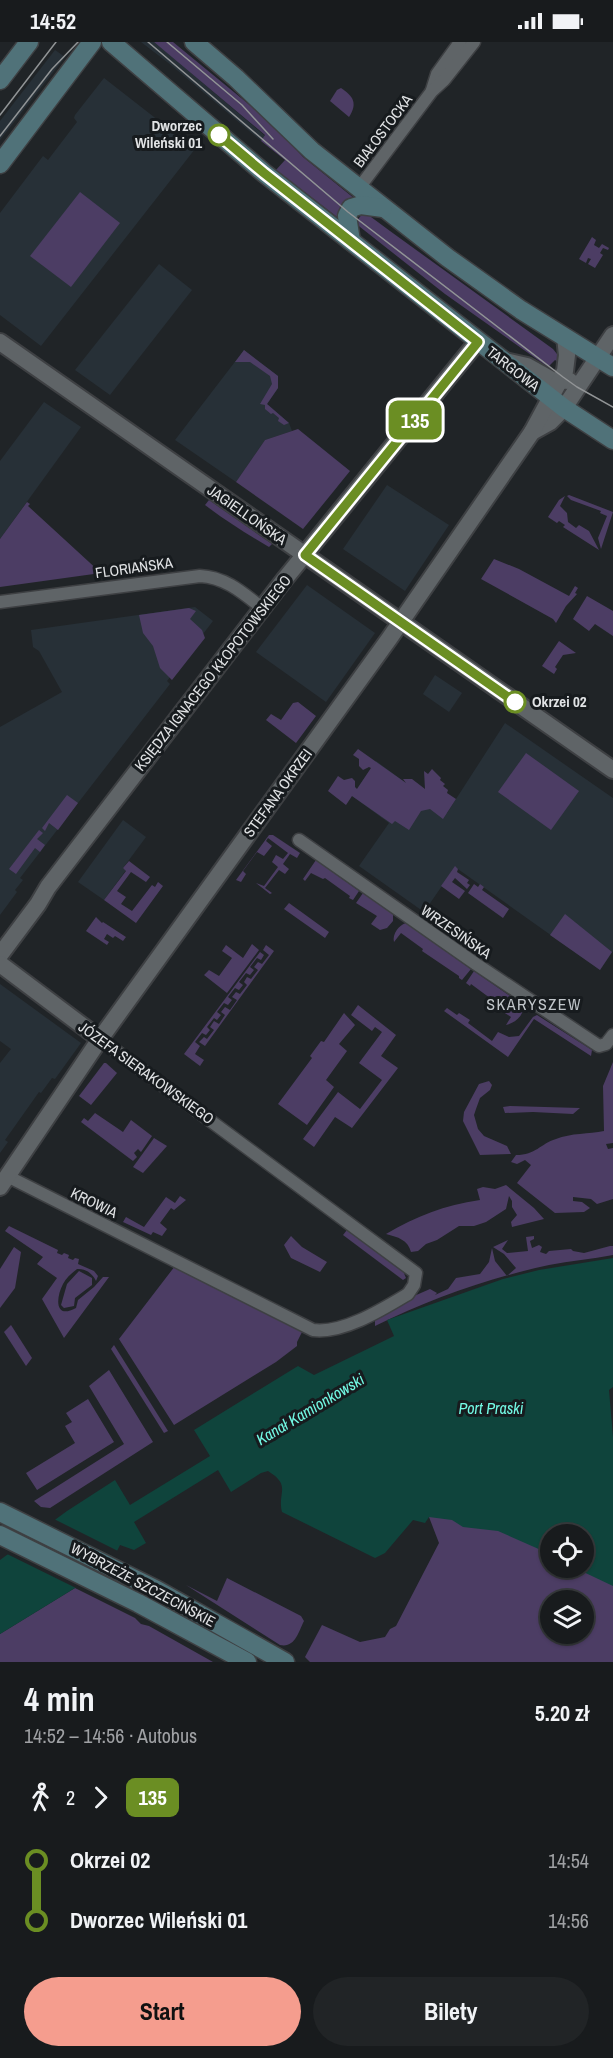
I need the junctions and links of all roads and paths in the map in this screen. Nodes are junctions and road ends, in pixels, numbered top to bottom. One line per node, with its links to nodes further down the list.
1 (29, 42): 7 (main road)
2 (92, 42): 9 (main road)
3 (111, 42): 12 (main road, TARGOWA)
4 (194, 42): 10 (main road)
5 (460, 42): 8 (street, BIAŁOSTOCKA)
6 (474, 42): 8 (street, BIAŁOSTOCKA)
7 (0, 80)
8 (432, 91): 10 (street, BIAŁOSTOCKA)
9 (0, 164)
10 (359, 188): 11 (main road)
11 (385, 209): 12 (main road); 14 (main road)
12 (351, 241): 16 (main road, TARGOWA)
13 (613, 335): 17 (street)
14 (565, 338): 17 (main road); 21 (street)
15 (0, 342): 24 (street, JAGIELLOŃSKA)
16 (478, 342): 18 (main road, TARGOWA); 24 (street, KSIĘDZA IGNACEGO KŁOPOTOWSKIEGO)
17 (597, 358): 19 (main road); 20 (street)
18 (501, 360): 21 (street); 22 (main road, TARGOWA)
19 (613, 368)
20 (583, 379): 21 (street); 22 (street)
21 (561, 382): 22 (street)
22 (558, 404): 23 (main road, TARGOWA); 27 (street, STEFANA OKRZEI)
23 (613, 440)
24 (305, 555): 26 (street, KSIĘDZA IGNACEGO KŁOPOTOWSKIEGO); 27 (street, JAGIELLOŃSKA)
25 (0, 602): 26 (street, FLORIAŃSKA)
26 (262, 608): 30 (street, KSIĘDZA IGNACEGO KŁOPOTOWSKIEGO)
27 (402, 621): 28 (street, JAGIELLOŃSKA); 33 (street, STEFANA OKRZEI)
28 (613, 770)
29 (299, 840): 32 (street, WRZESIŃSKA)
30 (0, 955)
31 (0, 964): 33 (street, JÓZEFA SIERAKOWSKIEGO)
32 (613, 1035)
33 (100, 1039): 34 (street, STEFANA OKRZEI); 35 (street, JÓZEFA SIERAKOWSKIEGO)
34 (4, 1182): 35 (street, KROWIA)
35 (168, 1256)
36 (0, 1512): 39 (main road, WYBRZEŻE SZCZECIŃSKIE)
37 (0, 1535): 38 (main road, WYBRZEŻE SZCZECIŃSKIE)
38 (247, 1662)
39 (285, 1662)

